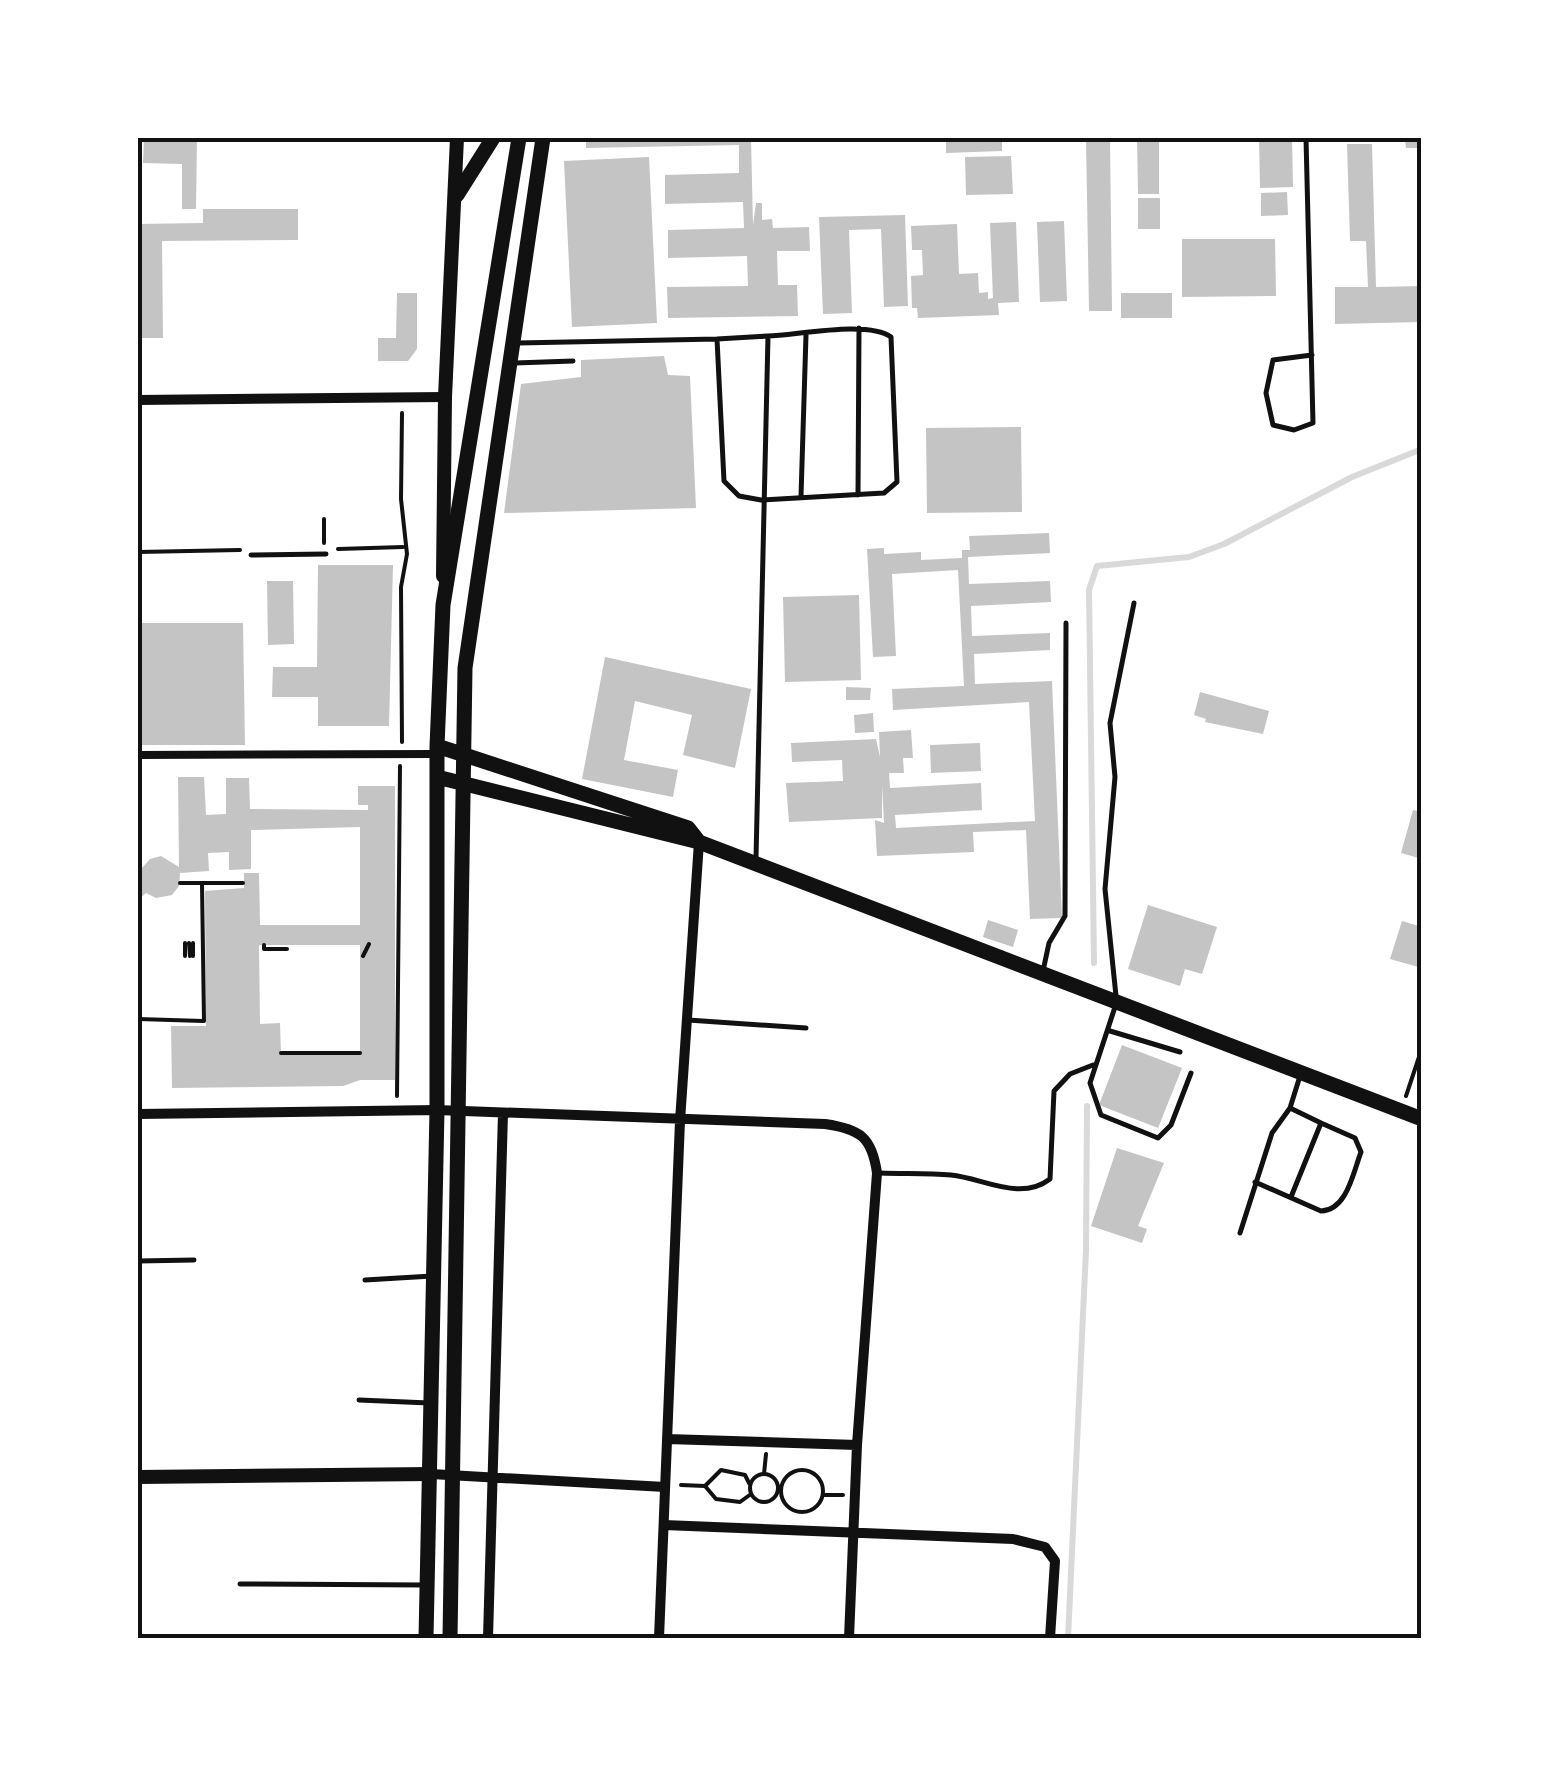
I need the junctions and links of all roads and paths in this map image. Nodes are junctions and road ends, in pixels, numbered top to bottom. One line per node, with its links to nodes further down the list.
1 (457, 138): 6 (street)
2 (493, 138): 6 (main road)
3 (519, 138): 28 (main road)
4 (543, 138): 11 (main road)
5 (1306, 138): 12 (lane)
6 (457, 196): 16 (street)
7 (859, 328): 8 (lane); 18 (lane); 18 (lane)
8 (806, 334): 9 (lane); 19 (lane)
9 (768, 336): 10 (lane); 20 (lane)
10 (717, 338): 11 (lane); 20 (lane)
11 (510, 344): 14 (main road)
12 (1312, 355): 12 (lane)
13 (573, 361): 14 (lane)
14 (507, 363): 33 (main road)
15 (404, 398): 16 (street); 17 (street); 22 (path)
16 (445, 398): 28 (street)
17 (138, 400)
18 (858, 494): 19 (lane)
19 (800, 496): 20 (lane)
20 (761, 500): 37 (lane)
21 (324, 519): 26 (path)
22 (403, 546): 26 (path); 31 (path)
23 (312, 549): 26 (path)
24 (138, 552): 25 (path)
25 (248, 552): 26 (lane)
26 (325, 552)
27 (1134, 603): 48 (lane)
28 (443, 605): 30 (main road)
29 (1066, 622): 47 (lane)
30 (437, 750): 31 (street); 33 (main road); 34 (main road)
31 (400, 754): 32 (street); 62 (path)
32 (138, 755)
33 (464, 756): 35 (main road); 36 (main road)
34 (437, 777): 35 (main road); 61 (main road)
35 (464, 782): 36 (main road); 63 (main road)
36 (698, 842): 37 (main road); 50 (street)
37 (755, 866): 47 (main road)
38 (180, 883): 40 (path)
39 (244, 883): 40 (path)
40 (202, 884): 49 (path)
41 (188, 943): 45 (path)
42 (369, 944): 46 (path)
43 (264, 945): 44 (path)
44 (287, 950)
45 (188, 956)
46 (363, 956)
47 (1043, 974): 48 (main road)
48 (1116, 1002): 52 (lane); 59 (main road)
49 (138, 1019)
50 (685, 1020): 51 (lane); 68 (street)
51 (806, 1028)
52 (1110, 1031): 56 (lane); 57 (lane)
53 (1422, 1048): 64 (path)
54 (280, 1052): 55 (path)
55 (360, 1052)
56 (1180, 1052)
57 (1093, 1066): 58 (lane); 70 (lane)
58 (1191, 1073)
59 (1301, 1073): 60 (lane); 64 (main road)
60 (1290, 1108): 69 (lane); 71 (lane)
61 (436, 1110): 62 (street); 63 (street); 76 (main road)
62 (397, 1111): 66 (street)
63 (458, 1111): 65 (street); 84 (main road)
64 (1402, 1111): 67 (main road)
65 (503, 1113): 68 (street); 86 (street)
66 (138, 1114)
67 (1421, 1117)
68 (680, 1120): 70 (street); 80 (street)
69 (1321, 1122): 72 (lane); 72 (lane)
70 (876, 1173): 81 (street)
71 (1255, 1182): 72 (lane); 73 (lane)
72 (1291, 1196)
73 (1240, 1232)
74 (194, 1260): 75 (lane)
75 (138, 1261)
76 (434, 1276): 77 (lane); 79 (main road)
77 (365, 1280)
78 (360, 1400): 79 (lane)
79 (432, 1402): 83 (main road)
80 (667, 1439): 81 (street); 89 (street)
81 (857, 1444): 96 (street)
82 (766, 1449): 85 (path)
83 (432, 1474): 84 (street); 87 (street); 98 (main road)
84 (455, 1474): 86 (street); 100 (main road)
85 (764, 1474): 88 (path); 91 (path)
86 (494, 1475): 89 (street); 101 (street)
87 (138, 1477)
88 (750, 1484): 90 (path); 92 (path)
89 (670, 1486): 90 (path); 95 (street)
90 (705, 1486): 92 (path)
91 (779, 1489): 92 (path); 93 (path); 93 (path)
92 (751, 1494)
93 (823, 1495): 94 (path)
94 (845, 1496)
95 (664, 1525): 96 (street); 102 (street)
96 (852, 1535): 103 (street); 104 (street)
97 (240, 1584): 98 (lane)
98 (428, 1585): 99 (main road)
99 (426, 1638)
100 (450, 1638)
101 (488, 1638)
102 (659, 1638)
103 (850, 1638)
104 (1050, 1638)

